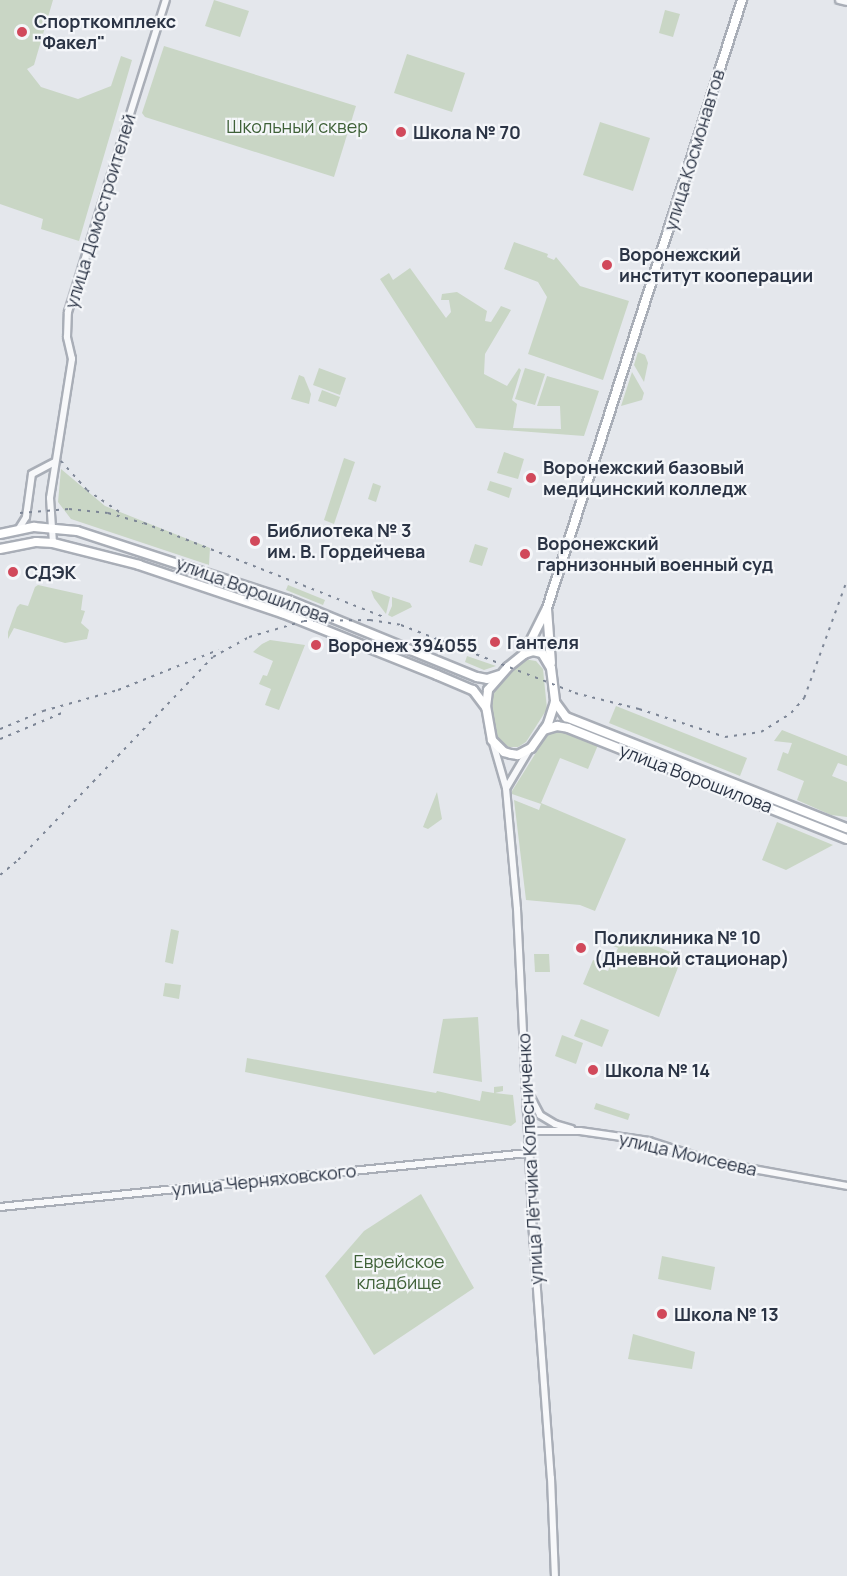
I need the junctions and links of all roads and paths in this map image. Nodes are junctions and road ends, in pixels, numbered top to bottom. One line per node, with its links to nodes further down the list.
1 (166, 0): 5 (street, улица Домостроителей)
2 (742, 0): 11 (main road, улица Космонавтов)
3 (839, 0): 4 (street)
4 (847, 3)
5 (55, 462): 6 (street, улица Домостроителей); 7 (street)
6 (52, 527): 7 (main road, улица Ворошилова); 9 (street, улица Домостроителей); 14 (main road, улица Ворошилова)
7 (18, 530): 8 (main road, улица Ворошилова)
8 (0, 534)
9 (53, 543): 10 (main road, улица Ворошилова); 16 (main road, улица Ворошилова)
10 (0, 549)
11 (547, 608): 12 (main road, улица Космонавтов); 13 (main road, улица Космонавтов)
12 (524, 654): 13 (main road); 14 (main road)
13 (551, 668): 15 (main road)
14 (499, 675): 16 (main road)
15 (555, 702): 17 (main road); 21 (main road, улица Ворошилова)
16 (486, 707): 18 (main road)
17 (544, 730): 19 (main road); 22 (main road, улица Ворошилова)
18 (492, 740): 19 (main road); 20 (street, улица Лётчика Колесниченко)
19 (531, 748): 20 (street)
20 (506, 788): 23 (street, улица Лётчика Колесниченко)
21 (847, 828)
22 (847, 839)
23 (526, 1085): 24 (street, улица Лётчика Колесниченко); 25 (street)
24 (528, 1131): 25 (street, улица Моисеева); 26 (street, улица Лётчика Колесниченко)
25 (580, 1131): 27 (street, улица Моисеева)
26 (528, 1153): 28 (street, улица Черняховского); 29 (street, улица Лётчика Колесниченко)
27 (847, 1186)
28 (0, 1207)
29 (555, 1576)

